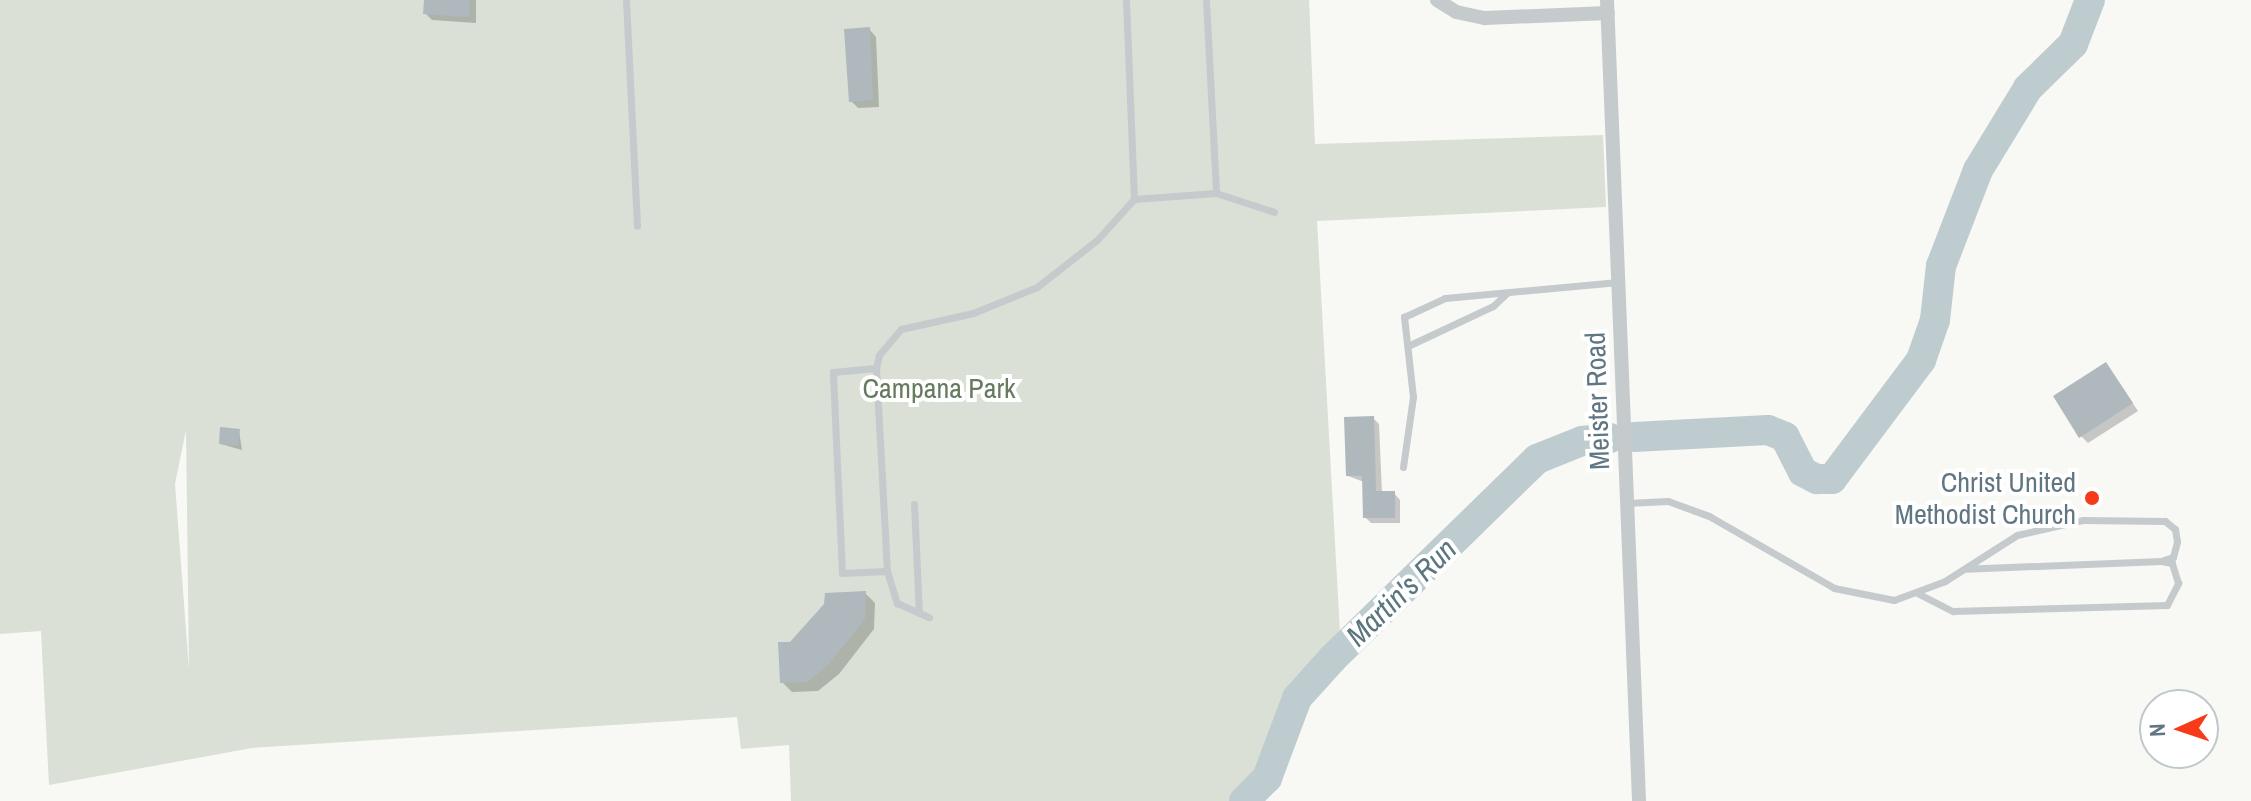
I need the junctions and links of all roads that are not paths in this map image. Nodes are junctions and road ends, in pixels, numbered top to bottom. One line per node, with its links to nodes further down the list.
1 (626, 0): 9 (lane)
2 (1126, 0): 7 (lane)
3 (1206, 0): 6 (lane)
4 (1437, 0): 5 (street)
5 (1607, 7): 10 (street, Meister Road)
6 (1216, 193): 7 (lane); 8 (lane)
7 (1134, 199): 13 (lane)
8 (1274, 212)
9 (637, 226)
10 (1618, 282): 11 (lane); 15 (street, Meister Road)
11 (1508, 293): 12 (lane); 12 (lane)
12 (1410, 345): 14 (lane)
13 (876, 368): 19 (lane); 19 (lane)
14 (1403, 467)
15 (1627, 503): 20 (lane); 23 (street, Meister Road)
16 (914, 504): 21 (lane)
17 (2161, 561): 18 (lane); 18 (lane); 20 (lane)
18 (1963, 569): 20 (lane)
19 (887, 571): 21 (lane)
20 (1919, 594)
21 (919, 613): 22 (lane)
22 (929, 617)
23 (1639, 801)

